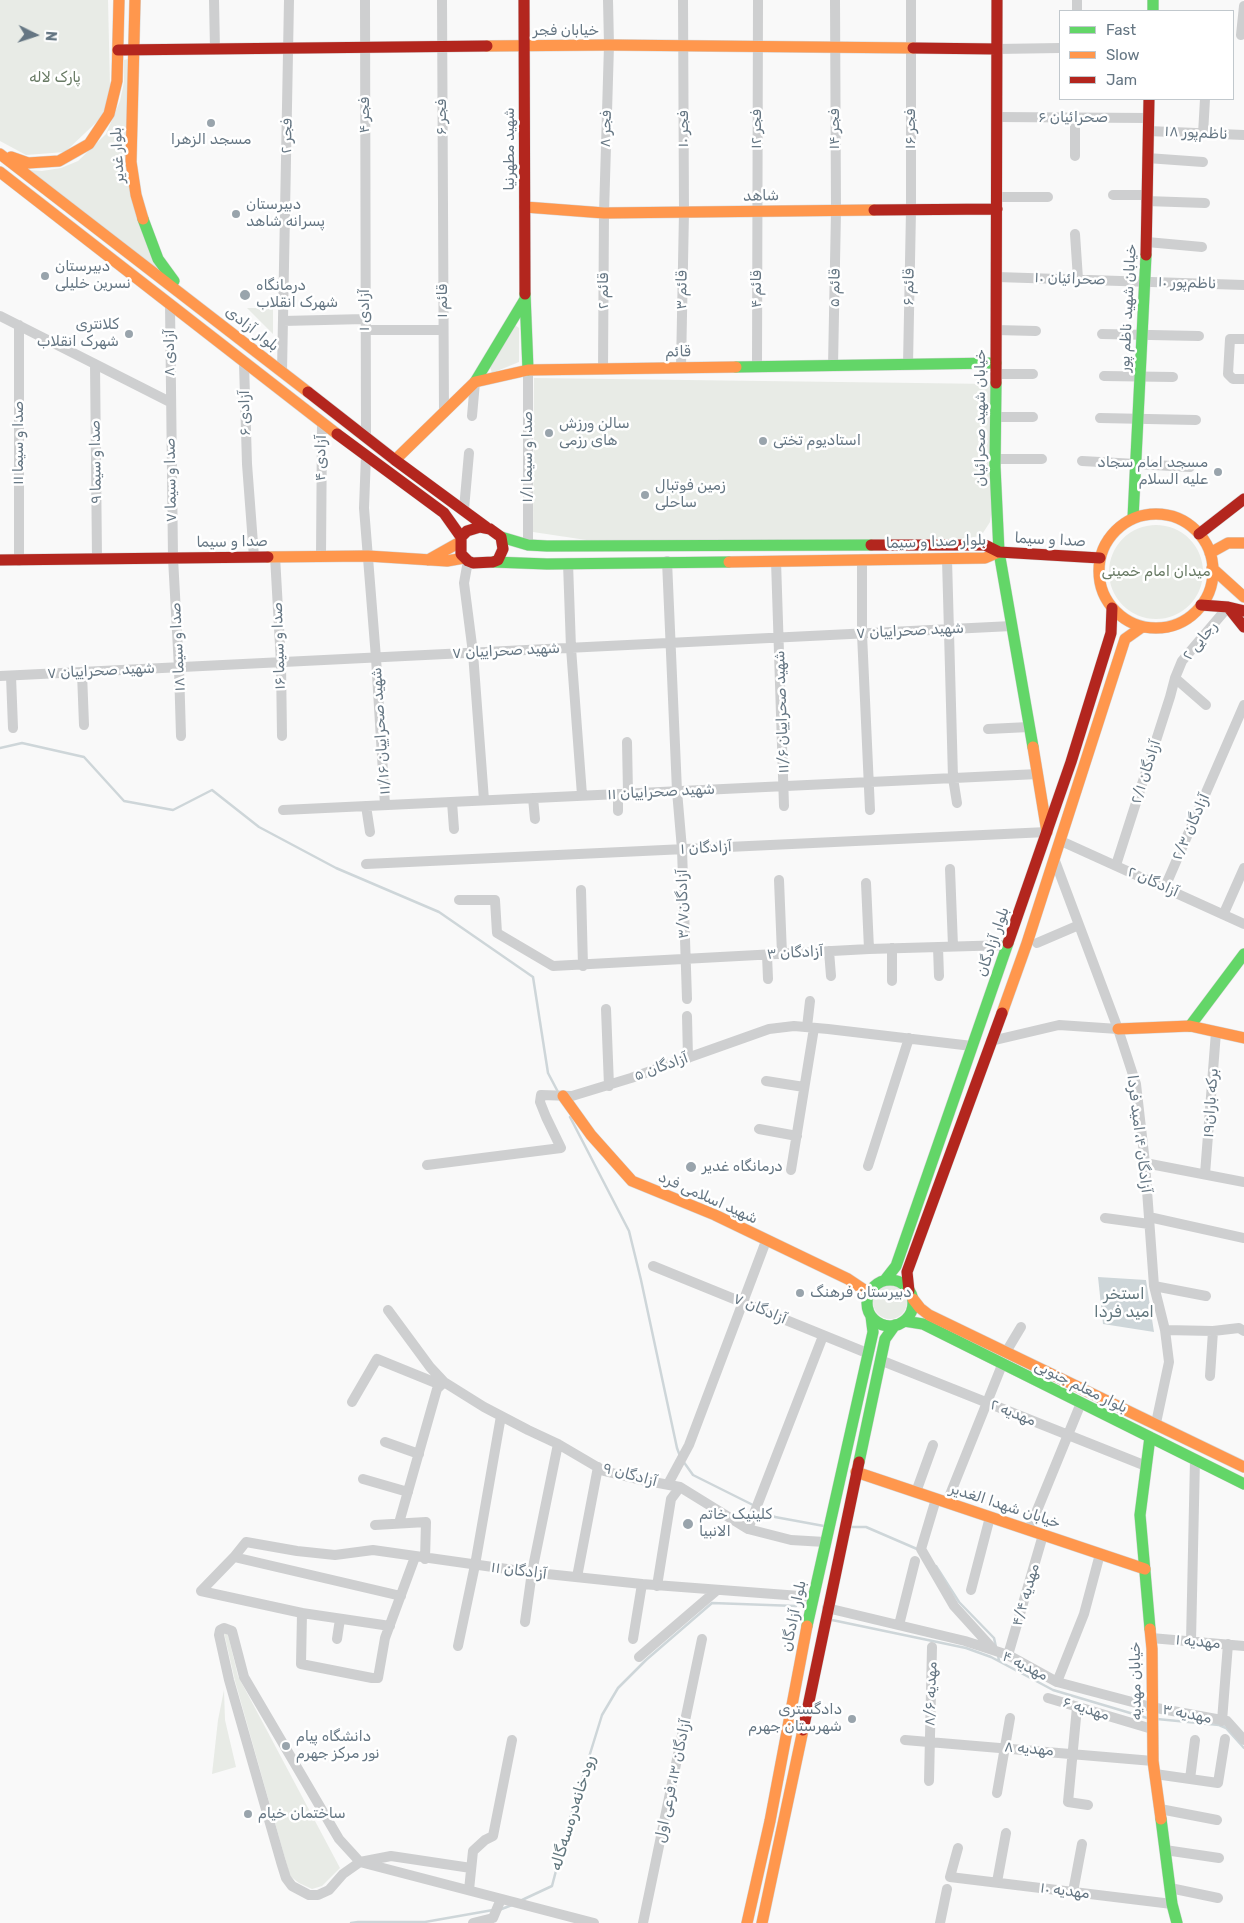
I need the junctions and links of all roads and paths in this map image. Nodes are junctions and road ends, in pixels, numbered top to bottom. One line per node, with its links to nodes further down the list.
1 (119, 0): 28 (main road, بلوار غدیر)
2 (135, 0): 29 (main road, بلوار غدیر)
3 (214, 0): 26 (street)
4 (289, 0): 22 (street, فجر ۲)
5 (365, 0): 20 (street, فجر ۴)
6 (442, 0): 17 (street, فجر ۶)
7 (524, 0): 18 (main road, شهید مطهرنیا)
8 (608, 0): 16 (street, فجر ۸)
9 (684, 0): 19 (street, فجر ۱۰)
10 (758, 0): 21 (street, فجر ۱۲)
11 (835, 0): 23 (street, فجر ۱۴)
12 (912, 0): 24 (street, فجر ۱۶)
13 (997, 0): 27 (main road, خیابان شهید صحرائیان)
14 (1244, 6): 15 (street)
15 (1239, 35)
16 (609, 45): 18 (main road, خیابان فجر); 19 (main road, خیابان فجر); 55 (street, فجر ۸)
17 (442, 46): 18 (main road, خیابان فجر); 20 (main road, خیابان فجر); 44 (street, فجر ۶)
18 (524, 46): 50 (main road, شهید مطهرنیا)
19 (684, 46): 21 (main road, خیابان فجر); 54 (street, فجر ۱۰)
20 (364, 47): 22 (main road, خیابان فجر); 43 (street, فجر ۴)
21 (757, 47): 23 (main road, خیابان فجر); 52 (street, فجر ۱۲)
22 (288, 48): 26 (main road, خیابان فجر); 68 (street, فجر ۲)
23 (835, 48): 24 (main road, خیابان فجر); 53 (street, فجر ۱۴)
24 (911, 48): 27 (main road, خیابان فجر); 51 (street, فجر ۱۶)
25 (1059, 48): 27 (street)
26 (215, 49): 29 (main road, خیابان فجر)
27 (997, 49): 32 (main road, خیابان شهید صحرائیان)
28 (118, 50): 29 (main road, خیابان فجر); 38 (main road, بلوار غدیر)
29 (134, 50): 63 (main road, بلوار غدیر)
30 (1149, 100): 34 (main road, خیابان شهید ناظم پور)
31 (1205, 100): 36 (street)
32 (997, 117): 33 (street, صحرائیان ۶); 48 (main road, خیابان شهید صحرائیان)
33 (1075, 118): 34 (street, صحرائیان ۶); 39 (street)
34 (1148, 118): 35 (main road, خیابان شهید ناظم پور)
35 (1148, 131): 36 (street, ناظم‌پور ۱۸); 40 (main road, خیابان شهید ناظم پور)
36 (1203, 134): 37 (street, ناظم‌پور ۱۸)
37 (1244, 135)
38 (0, 153): 63 (main road, بلوار آزادی)
39 (1075, 156)
40 (1147, 158): 41 (street); 47 (main road, خیابان شهید ناظم پور)
41 (1203, 162)
42 (0, 172): 65 (main road, بلوار آزادی)
43 (365, 183): 67 (street, آزادی ۱)
44 (443, 188): 72 (street, قائم ۱)
45 (1112, 195): 47 (street)
46 (1048, 197): 48 (street)
47 (1146, 198): 49 (street); 57 (main road, خیابان شهید ناظم پور)
48 (997, 203): 51 (main road, شاهد); 59 (main road, خیابان شهید صحرائیان)
49 (1205, 203)
50 (525, 208): 55 (main road, شاهد); 64 (main road, شهید مطهرنیا)
51 (911, 210): 53 (main road, شاهد); 82 (street, قائم ۶)
52 (757, 211): 53 (main road, شاهد); 54 (main road, شاهد); 83 (street, قائم ۴)
53 (836, 211): 84 (street, قائم ۵)
54 (684, 212): 55 (main road, شاهد); 85 (street, قائم ۳)
55 (604, 213): 86 (street, قائم ۲)
56 (1075, 234): 60 (street)
57 (1146, 242): 58 (street); 61 (main road, خیابان شهید ناظم پور)
58 (1202, 247)
59 (997, 277): 60 (street, صحرائیان ۱۰); 73 (main road, خیابان شهید صحرائیان)
60 (1078, 278): 61 (street, صحرائیان ۱۰)
61 (1144, 282): 62 (street, ناظم‌پور ۱۰); 76 (main road, خیابان شهید ناظم پور)
62 (1244, 285)
63 (185, 296): 70 (main road, بلوار آزادی)
64 (525, 299): 88 (main road, شهید مطهرنیا); 95 (main road)
65 (170, 304): 78 (main road, بلوار آزادی); 96 (street, آزادی ۸)
66 (0, 316): 69 (street)
67 (365, 319): 68 (street); 71 (street, آزادی ۱)
68 (283, 321): 89 (street, فجر ۲)
69 (19, 326): 81 (street); 137 (street, صدا و سیما ۱۱)
70 (224, 326): 78 (main road); 89 (main road, بلوار آزادی)
71 (365, 330): 72 (street); 105 (street, آزادی ۱)
72 (443, 330): 97 (street, قائم ۱)
73 (996, 330): 74 (street); 87 (main road, خیابان شهید صحرائیان)
74 (1036, 332)
75 (1102, 334): 76 (street)
76 (1141, 334): 77 (street); 92 (main road, خیابان شهید ناظم پور)
77 (1199, 336)
78 (214, 339): 80 (main road, بلوار آزادی)
79 (1244, 339): 94 (street)
80 (244, 363): 104 (main road, بلوار آزادی); 128 (street, آزادی ۶)
81 (95, 364): 96 (street); 131 (street, صدا و سیما ۹)
82 (908, 365): 84 (main road, قائم); 87 (main road, قائم)
83 (757, 366): 84 (main road, قائم); 85 (main road, قائم)
84 (834, 366)
85 (681, 367): 86 (main road, قائم)
86 (603, 369): 88 (main road, قائم)
87 (995, 369): 90 (street); 99 (main road, خیابان شهید صحرائیان)
88 (528, 370): 95 (main road, قائم); 122 (street, صدا و سیما ۱/۱)
89 (282, 372): 105 (main road, بلوار آزادی)
90 (1032, 374)
91 (1104, 376): 92 (street)
92 (1139, 376): 93 (street); 102 (main road, خیابان شهید ناظم پور)
93 (1173, 377)
94 (1244, 379)
95 (475, 382): 97 (main road); 98 (street)
96 (170, 402): 129 (street, صدا و سیما ۷)
97 (444, 413): 110 (main road)
98 (472, 416)
99 (995, 417): 100 (street); 108 (main road, خیابان شهید صحرائیان)
100 (1033, 417)
101 (1100, 418): 102 (street)
102 (1138, 419): 103 (street); 112 (main road, خیابان شهید ناظم پور)
103 (1196, 420)
104 (322, 423): 107 (main road, بلوار آزادی); 126 (street, آزادی ۴)
105 (366, 438): 110 (main road, بلوار آزادی)
106 (469, 453): 115 (street)
107 (366, 455): 120 (main road, بلوار آزادی); 127 (street, شهید صحراییان ۱۱/۱۶)
108 (995, 459): 109 (street); 123 (main road, خیابان شهید صحرائیان)
109 (1042, 459)
110 (395, 460): 115 (main road, بلوار آزادی)
111 (1082, 461): 112 (street)
112 (1136, 464): 113 (street); 116 (main road, خیابان شهید ناظم پور)
113 (1190, 467)
114 (1244, 499): 118 (main road)
115 (464, 509): 117 (main road, بلوار آزادی)
116 (1134, 518): 118 (main road); 130 (main road)
117 (486, 527): 119 (main road); 120 (main road)
118 (1199, 534): 124 (main road)
119 (502, 537): 122 (main road, بلوار صدا و سیما); 140 (main road)
120 (461, 540): 135 (main road); 136 (main road)
121 (1244, 543): 124 (main road)
122 (525, 544): 123 (main road, بلوار صدا و سیما); 141 (main road)
123 (999, 552): 130 (main road, صدا و سیما); 133 (main road, بلوار صدا و سیما); 149 (main road, خیابان شهید صحرائیان)
124 (1210, 553): 143 (main road)
125 (274, 556): 126 (main road, صدا و سیما); 128 (main road, صدا و سیما); 159 (street, صدا و سیما ۱۶)
126 (320, 556): 127 (main road, صدا و سیما)
127 (368, 556): 135 (main road, صدا و سیما); 158 (street, شهید صحراییان ۱۱/۱۶)
128 (254, 557): 129 (main road, صدا و سیما)
129 (173, 558): 131 (main road, صدا و سیما); 160 (street, صدا و سیما ۱۸)
130 (1100, 558): 147 (main road)
131 (97, 559): 137 (main road, صدا و سیما)
132 (862, 559): 133 (main road, بلوار صدا و سیما); 139 (main road, بلوار صدا و سیما); 153 (street)
133 (947, 559): 152 (street)
134 (0, 560): 137 (main road, صدا و سیما)
135 (428, 560): 136 (main road, صدا و سیما)
136 (466, 560): 140 (main road); 157 (street)
137 (19, 561)
138 (667, 561): 139 (main road, بلوار صدا و سیما); 142 (main road, بلوار صدا و سیما); 155 (street, آزادگان۳/۷)
139 (776, 561): 154 (street, شهید صحراییان ۱۱/۶)
140 (494, 562): 141 (main road, بلوار صدا و سیما)
141 (517, 563): 142 (main road, بلوار صدا و سیما)
142 (568, 563): 156 (street)
143 (1212, 568): 144 (main road); 145 (main road)
144 (1244, 597)
145 (1202, 605): 146 (main road); 150 (main road)
146 (1228, 607): 148 (main road); 151 (main road); 164 (street, رجایی ۲)
147 (1112, 608): 150 (main road); 174 (main road, بلوار آزادگان)
148 (1244, 612)
149 (1012, 626): 152 (street, شهید صحراییان ۷); 168 (main road, خیابان شهید صحرائیان)
150 (1142, 626): 175 (main road)
151 (1244, 628)
152 (948, 630): 153 (street, شهید صحراییان ۷); 178 (street)
153 (862, 634): 154 (street, شهید صحراییان ۷); 180 (street)
154 (779, 638): 155 (street, شهید صحراییان ۷); 181 (street, شهید صحراییان ۱۱/۶)
155 (671, 643): 156 (street, شهید صحراییان ۷); 182 (street, آزادگان۳/۷)
156 (571, 648): 157 (street, شهید صحراییان ۷); 184 (street)
157 (473, 653): 158 (street, شهید صحراییان ۷); 186 (street)
158 (376, 658): 159 (street, شهید صحراییان ۷); 189 (street, شهید صحراییان ۱۱/۱۶)
159 (281, 663): 160 (street, شهید صحراییان ۷); 172 (street, صدا و سیما ۱۶)
160 (179, 668): 161 (street, شهید صحراییان ۷); 171 (street, صدا و سیما ۱۸)
161 (82, 672): 163 (street, شهید صحراییان ۷); 167 (street)
162 (0, 676): 163 (street, شهید صحراییان ۷)
163 (11, 676): 169 (street)
164 (1175, 678): 165 (street); 203 (street, آزادگان ۲/۱)
165 (1206, 705)
166 (1244, 705): 208 (street, آزادگان ۲/۳)
167 (84, 725)
168 (1029, 727): 170 (street); 176 (main road, خیابان شهید صحرائیان)
169 (13, 728)
170 (988, 729)
171 (181, 736)
172 (282, 736)
173 (626, 742): 183 (street)
174 (1071, 762): 175 (main road); 177 (main road, بلوار آزادگان)
175 (1084, 766): 179 (main road)
176 (1038, 774): 178 (street, شهید صحراییان ۱۱); 198 (main road, خیابان شهید صحرائیان)
177 (1066, 774): 179 (main road); 198 (main road, بلوار آزادگان)
178 (953, 778): 180 (street, شهید صحراییان ۱۱); 188 (street)
179 (1080, 778): 199 (main road)
180 (868, 782): 181 (street, شهید صحراییان ۱۱); 194 (street)
181 (784, 786): 182 (street, شهید صحراییان ۱۱); 191 (street, شهید صحراییان ۱۱/۶)
182 (678, 791): 183 (street, شهید صحراییان ۱۱); 200 (street, آزادگان۳/۷)
183 (623, 793): 184 (street, شهید صحراییان ۱۱); 193 (street)
184 (582, 795): 185 (street, شهید صحراییان ۱۱)
185 (533, 798): 186 (street, شهید صحراییان ۱۱); 195 (street)
186 (484, 800): 187 (street, شهید صحراییان ۱۱)
187 (452, 802): 189 (street, شهید صحراییان ۱۱); 196 (street)
188 (957, 803)
189 (385, 805): 190 (street, شهید صحراییان ۱۱)
190 (366, 806): 192 (street, شهید صحراییان ۱۱); 197 (street)
191 (784, 806)
192 (283, 810)
193 (618, 810)
194 (870, 810)
195 (535, 819)
196 (454, 829)
197 (370, 832)
198 (1047, 832): 200 (street, آزادگان ۱); 216 (main road, بلوار آزادگان)
199 (1061, 841): 201 (main road); 203 (street, آزادگان ۲)
200 (682, 849): 202 (street, آزادگان ۱); 224 (street, آزادگان۳/۷)
201 (1055, 861): 213 (street, آزادگان ۴، امید فردا); 231 (main road)
202 (366, 864)
203 (1116, 865): 208 (street, آزادگان ۲)
204 (1244, 868): 211 (street)
205 (950, 869): 215 (street)
206 (779, 880): 221 (street)
207 (866, 883): 219 (street)
208 (1164, 887): 211 (street, آزادگان ۲)
209 (581, 890): 225 (street)
210 (459, 900): 225 (street, آزادگان ۳)
211 (1224, 913): 212 (street, آزادگان ۲)
212 (1244, 924)
213 (1079, 926): 214 (street); 238 (street, آزادگان ۴، امید فردا)
214 (1037, 942)
215 (953, 946): 216 (street, آزادگان ۳); 217 (street, آزادگان ۳)
216 (1008, 946): 230 (main road, بلوار آزادگان)
217 (938, 947): 218 (street, آزادگان ۳); 227 (street)
218 (892, 948): 219 (street, آزادگان ۳); 229 (street)
219 (869, 949): 220 (street, آزادگان ۳)
220 (829, 952): 221 (street, آزادگان ۳); 226 (street)
221 (782, 954): 223 (street, آزادگان ۳)
222 (1244, 954): 236 (main road)
223 (767, 955): 224 (street, آزادگان ۳); 228 (street)
224 (684, 958): 225 (street, آزادگان ۳); 232 (street, آزادگان۳/۷)
225 (583, 966)
226 (831, 976)
227 (939, 976)
228 (768, 979)
229 (892, 981)
230 (995, 983): 231 (main road); 243 (main road, بلوار آزادگان)
231 (1010, 988): 242 (main road)
232 (687, 998)
233 (810, 1001): 237 (street)
234 (606, 1009): 246 (street)
235 (687, 1016): 244 (street)
236 (1190, 1026): 238 (main road); 239 (main road)
237 (810, 1027): 240 (street, آزادگان ۵); 244 (street, آزادگان ۵); 247 (street)
238 (1118, 1029): 242 (street); 251 (street, آزادگان ۴، امید فردا)
239 (1216, 1032): 241 (main road); 255 (street, برکه باران۱۹)
240 (908, 1038): 243 (street, آزادگان ۵); 253 (street)
241 (1244, 1038)
242 (991, 1041): 265 (main road)
243 (972, 1046): 262 (main road, بلوار آزادگان)
244 (688, 1058): 246 (street, آزادگان ۵)
245 (766, 1081): 247 (street)
246 (609, 1086): 248 (street, آزادگان ۵)
247 (804, 1087): 250 (street)
248 (563, 1096): 252 (street, آزادگان ۵); 260 (main road, شهید اسلامی فرد)
249 (759, 1129): 250 (street)
250 (797, 1136): 254 (street)
251 (1145, 1163): 255 (street); 258 (street, آزادگان ۴، امید فردا)
252 (426, 1165)
253 (868, 1166)
254 (791, 1170)
255 (1205, 1174): 256 (street)
256 (1244, 1182)
257 (1104, 1218): 258 (street)
258 (1149, 1220): 259 (street); 263 (street, آزادگان ۴، امید فردا)
259 (1244, 1238)
260 (766, 1241): 264 (main road, شهید اسلامی فرد); 267 (street)
261 (654, 1266): 267 (street, آزادگان ۷)
262 (885, 1280): 264 (main road); 265 (main road)
263 (1154, 1286): 266 (street); 272 (street, آزادگان ۴، امید فردا)
264 (869, 1293): 269 (main road)
265 (911, 1295): 270 (main road); 276 (main road, بلوار معلم جنوبی)
266 (1206, 1296)
267 (743, 1302): 275 (street, آزادگان ۷); 301 (street)
268 (388, 1310): 282 (street)
269 (871, 1316): 270 (main road); 277 (main road, بلوار آزادگان)
270 (900, 1323): 278 (main road, بلوار آزادگان); 279 (main road, بلوار معلم جنوبی)
271 (1021, 1327): 276 (street)
272 (1165, 1330): 273 (street); 288 (street, آزادگان ۴، امید فردا)
273 (1213, 1331): 274 (street); 280 (street)
274 (1244, 1331)
275 (823, 1336): 277 (street, آزادگان ۷); 310 (street)
276 (1006, 1352): 281 (main road, بلوار معلم جنوبی)
277 (867, 1353): 313 (main road, بلوار آزادگان)
278 (880, 1360): 285 (street, مهدیه ۲); 299 (main road, بلوار آزادگان)
279 (1002, 1365): 283 (main road, بلوار معلم جنوبی); 285 (street)
280 (1210, 1376)
281 (1059, 1377): 283 (main road); 288 (main road, بلوار معلم جنوبی)
282 (442, 1384): 284 (street); 287 (street, آزادگان ۹); 294 (street)
283 (1054, 1390): 286 (main road, بلوار معلم جنوبی)
284 (352, 1402)
285 (988, 1403): 289 (street, مهدیه ۲); 306 (street)
286 (1081, 1403): 289 (street); 290 (main road, بلوار معلم جنوبی)
287 (501, 1416): 292 (street, آزادگان ۹); 318 (street)
288 (1156, 1424): 298 (main road, بلوار معلم جنوبی)
289 (1068, 1435): 296 (street, مهدیه ۲); 311 (street)
290 (1150, 1437): 295 (main road, بلوار معلم جنوبی); 296 (main road, خیابان مهدیه)
291 (385, 1442): 294 (street)
292 (558, 1444): 297 (street, آزادگان ۹); 320 (street)
293 (933, 1445): 305 (street)
294 (419, 1454): 304 (street)
295 (1195, 1459): 302 (main road, بلوار معلم جنوبی); 338 (street)
296 (1146, 1466): 319 (main road, خیابان مهدیه)
297 (598, 1467): 301 (street, آزادگان ۹); 321 (street)
298 (1244, 1467)
299 (856, 1472): 305 (main road, خیابان شهدا الغدیر); 328 (main road, بلوار آزادگان)
300 (363, 1479): 304 (street)
301 (668, 1484): 303 (street, آزادگان ۹)
302 (1244, 1484)
303 (680, 1487): 310 (street, آزادگان ۹); 323 (street)
304 (408, 1492): 308 (street)
305 (916, 1492): 306 (main road, خیابان شهدا الغدیر)
306 (941, 1501): 307 (main road, خیابان شهدا الغدیر); 343 (street)
307 (990, 1517): 311 (main road, خیابان شهدا الغدیر); 324 (street)
308 (399, 1523): 309 (street); 316 (street)
309 (375, 1525)
310 (748, 1529): 313 (street, آزادگان ۹)
311 (1029, 1530): 312 (main road, خیابان شهدا الغدیر)
312 (1043, 1535): 314 (main road, خیابان شهدا الغدیر); 344 (street, مهدیه ۴/۴)
313 (825, 1542): 327 (main road, بلوار آزادگان)
314 (1100, 1554): 319 (main road, خیابان شهدا الغدیر); 346 (street)
315 (234, 1557): 316 (street, آزادگان ۱۱); 326 (street); 329 (street)
316 (420, 1558): 318 (street, آزادگان ۱۱); 326 (street)
317 (915, 1561): 332 (street)
318 (475, 1565): 320 (street, آزادگان ۱۱); 340 (street)
319 (1145, 1568): 334 (main road, خیابان مهدیه)
320 (532, 1572): 321 (street, آزادگان ۱۱); 331 (street)
321 (577, 1577): 322 (street, آزادگان ۱۱)
322 (642, 1584): 323 (street, آزادگان ۱۱); 336 (street)
323 (656, 1586): 325 (street, آزادگان ۱۱)
324 (971, 1590)
325 (716, 1591): 327 (street, آزادگان ۱۱); 345 (street)
326 (401, 1596): 333 (street)
327 (813, 1597): 368 (main road, بلوار آزادگان)
328 (828, 1608): 332 (street, مهدیه ۴); 369 (main road, بلوار آزادگان)
329 (302, 1613): 330 (street); 333 (street)
330 (340, 1619): 333 (street); 335 (street)
331 (525, 1622)
332 (899, 1625): 343 (street, مهدیه ۴)
333 (390, 1626)
334 (1151, 1638): 338 (street, مهدیه ۱); 349 (main road, خیابان مهدیه)
335 (337, 1639)
336 (633, 1639)
337 (702, 1639): 390 (street, آزادگان ۱۳، فرعی اول)
338 (1191, 1641): 339 (street, مهدیه ۱)
339 (1228, 1644): 341 (street, مهدیه ۱); 351 (street)
340 (458, 1646)
341 (1244, 1646)
342 (932, 1647): 358 (street, مهدیه ۸/۶)
343 (995, 1651): 344 (street, مهدیه ۴)
344 (1008, 1655): 346 (street, مهدیه ۴)
345 (639, 1658)
346 (1057, 1682): 349 (street, مهدیه ۴)
347 (1048, 1698): 348 (street, مهدیه ۶)
348 (1077, 1707): 352 (street, مهدیه ۶); 360 (street)
349 (1151, 1707): 351 (street, مهدیه ۳); 352 (main road, خیابان مهدیه)
350 (1010, 1718): 359 (street)
351 (1222, 1721): 357 (street, مهدیه ۳)
352 (1152, 1729): 361 (main road, خیابان مهدیه)
353 (1225, 1738): 363 (street)
354 (512, 1740): 379 (street)
355 (905, 1740): 358 (street, مهدیه ۸)
356 (1195, 1740): 363 (street)
357 (1244, 1740)
358 (929, 1741): 359 (street, مهدیه ۸); 364 (street, مهدیه ۸/۶)
359 (1005, 1747): 360 (street, مهدیه ۸); 365 (street)
360 (1074, 1753): 361 (street, مهدیه ۸); 366 (street)
361 (1153, 1760): 362 (main road, خیابان مهدیه)
362 (1155, 1774): 363 (street); 367 (main road, خیابان مهدیه)
363 (1190, 1779)
364 (929, 1781)
365 (997, 1793)
366 (1088, 1805)
367 (1160, 1809): 370 (street); 376 (main road, خیابان مهدیه)
368 (772, 1811): 369 (main road); 372 (main road, بلوار آزادگان)
369 (786, 1814): 373 (main road, بلوار آزادگان)
370 (1217, 1820)
371 (1006, 1833): 380 (street)
372 (766, 1836): 373 (main road); 391 (main road, بلوار آزادگان)
373 (781, 1839): 392 (main road, بلوار آزادگان)
374 (1082, 1844): 384 (street)
375 (958, 1848): 380 (street, مهدیه ۱۰)
376 (1165, 1850): 377 (street); 381 (main road, خیابان مهدیه)
377 (1219, 1858)
378 (360, 1862): 378 (street); 379 (street); 383 (street)
379 (471, 1868): 383 (street)
380 (998, 1882): 384 (street, مهدیه ۱۰)
381 (1170, 1888): 385 (street); 387 (main road, خیابان مهدیه)
382 (947, 1889): 393 (street)
383 (469, 1890): 386 (street)
384 (1073, 1892): 387 (street, مهدیه ۱۰)
385 (1218, 1898)
386 (501, 1899): 388 (street); 389 (street)
387 (1172, 1904): 394 (main road, خیابان مهدیه)
388 (473, 1923)
389 (594, 1923)
390 (643, 1923)
391 (747, 1923)
392 (762, 1923)
393 (940, 1923)
394 (1177, 1923)

